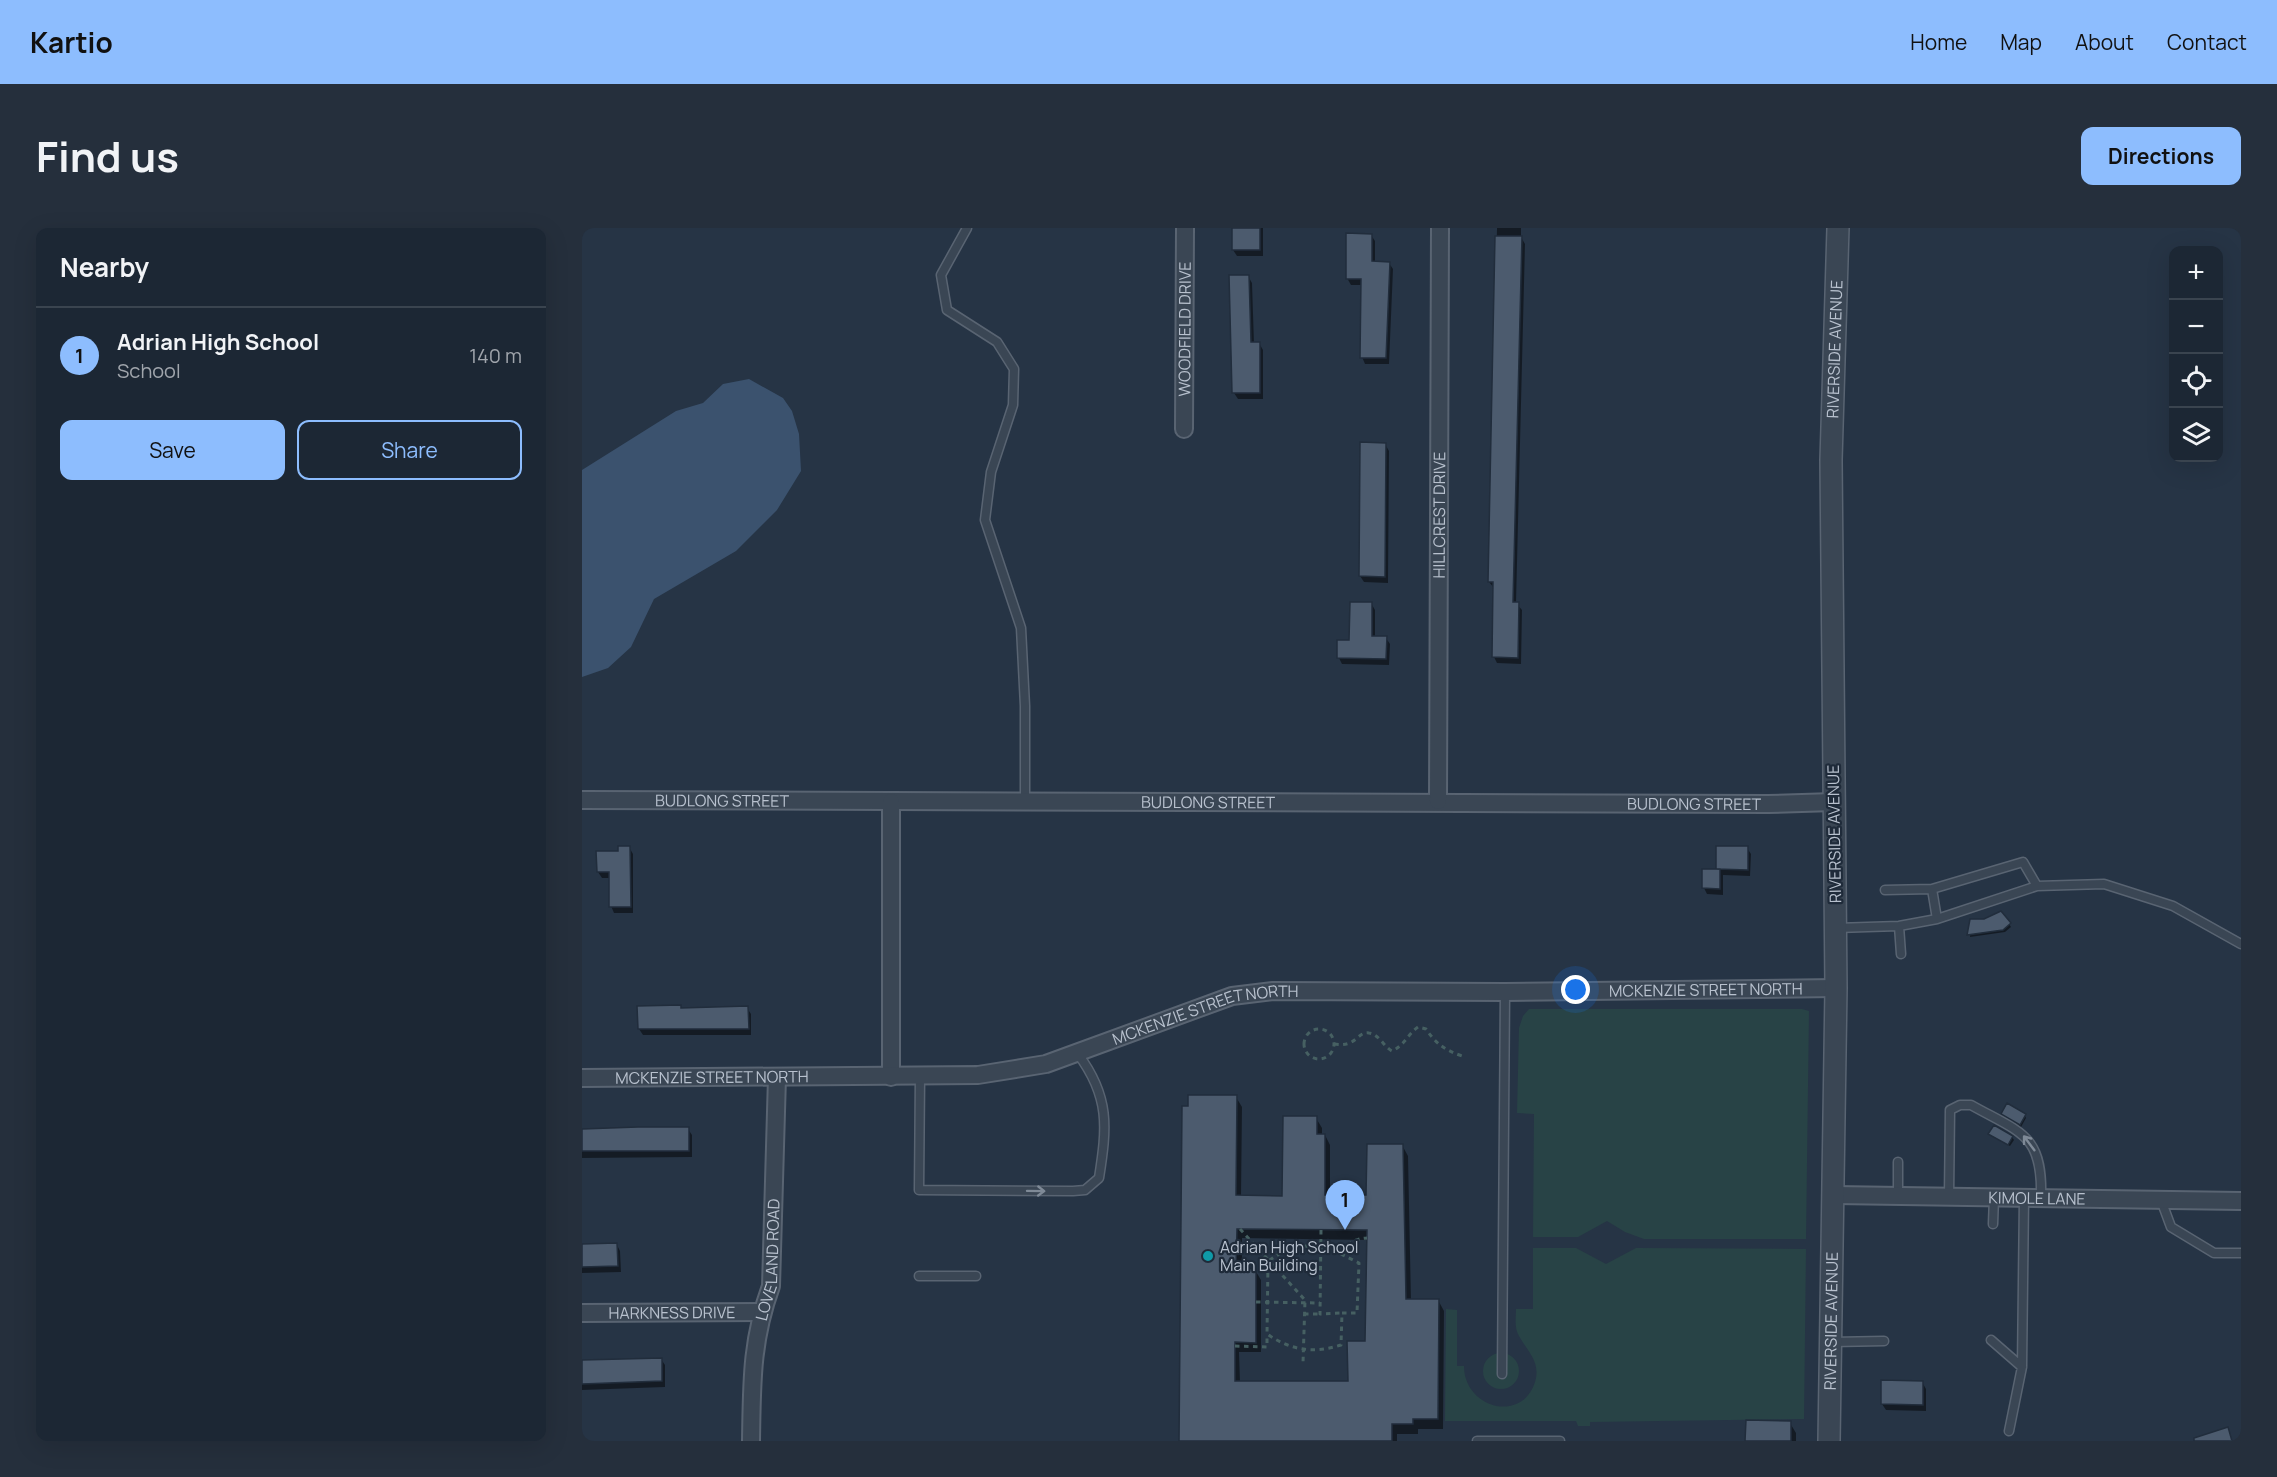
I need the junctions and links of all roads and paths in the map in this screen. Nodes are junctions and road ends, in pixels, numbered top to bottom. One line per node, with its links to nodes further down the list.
1 (967, 228): 9 (lane)
2 (1185, 228): 5 (street, WOODFIELD DRIVE)
3 (1440, 228): 7 (street, HILLCREST DRIVE)
4 (1838, 228): 10 (street, RIVERSIDE AVENUE)
5 (1184, 429)
6 (582, 800): 8 (street, BUDLONG STREET)
7 (1438, 801): 9 (street, BUDLONG STREET); 10 (street, BUDLONG STREET)
8 (891, 802): 9 (street, BUDLONG STREET); 26 (street)
9 (1025, 802)
10 (1834, 802): 16 (street, RIVERSIDE AVENUE)
11 (2037, 886): 12 (lane); 14 (lane); 17 (lane)
12 (1932, 889): 13 (lane); 14 (lane)
13 (1885, 890)
14 (1937, 919): 15 (lane)
15 (1899, 926): 16 (lane); 18 (lane)
16 (1836, 928): 19 (street, RIVERSIDE AVENUE)
17 (2241, 944)
18 (1901, 954)
19 (1836, 988): 20 (street, MCKENZIE STREET NORTH); 29 (street, RIVERSIDE AVENUE)
20 (1505, 992): 22 (street, MCKENZIE STREET NORTH); 64 (lane)
21 (1334, 1044): 21 (path); 23 (path)
22 (1078, 1054): 24 (street, MCKENZIE STREET NORTH); 24 (lane, one-way to 22)
23 (1462, 1056)
24 (920, 1076): 26 (street, MCKENZIE STREET NORTH)
25 (777, 1077): 26 (street, MCKENZIE STREET NORTH); 27 (street, MCKENZIE STREET NORTH); 51 (street, LOVELAND ROAD)
26 (891, 1077)
27 (582, 1078)
28 (1898, 1162): 30 (lane)
29 (1835, 1195): 30 (street, KIMOLE LANE); 59 (street, RIVERSIDE AVENUE)
30 (1898, 1196): 31 (street, KIMOLE LANE)
31 (1949, 1196): 32 (street, KIMOLE LANE); 34 (lane, one-way to 31)
32 (1994, 1197): 33 (street, KIMOLE LANE); 37 (lane)
33 (2024, 1197): 34 (street, KIMOLE LANE); 63 (lane)
34 (2042, 1198): 35 (street, KIMOLE LANE)
35 (2161, 1200): 36 (street, KIMOLE LANE); 42 (lane)
36 (2241, 1201)
37 (1994, 1224)
38 (1240, 1229): 44 (path)
39 (1321, 1230): 41 (path)
40 (1367, 1238): 43 (path)
41 (1320, 1247): 43 (path); 44 (path); 50 (path)
42 (2241, 1253)
43 (1343, 1254): 53 (path)
44 (1268, 1261): 48 (path); 49 (path)
45 (919, 1276): 46 (lane)
46 (976, 1276)
47 (1256, 1302): 48 (path)
48 (1267, 1302): 49 (path); 56 (path)
49 (1305, 1303): 50 (path); 54 (path)
50 (1320, 1303): 55 (path)
51 (762, 1311): 52 (street, HARKNESS DRIVE); 66 (street, LOVELAND ROAD)
52 (582, 1312)
53 (1342, 1313): 55 (path); 61 (path)
54 (1304, 1314): 55 (path); 61 (path)
55 (1320, 1314)
56 (1267, 1334): 60 (path); 61 (path)
57 (1991, 1340): 63 (lane)
58 (1884, 1341): 59 (lane)
59 (1832, 1342): 69 (street, RIVERSIDE AVENUE)
60 (1235, 1346)
61 (1303, 1350): 62 (path)
62 (1303, 1363)
63 (2022, 1367): 65 (lane)
64 (1502, 1374)
65 (2009, 1431)
66 (752, 1441)
67 (1477, 1441): 68 (lane)
68 (1560, 1441)
69 (1829, 1441)

